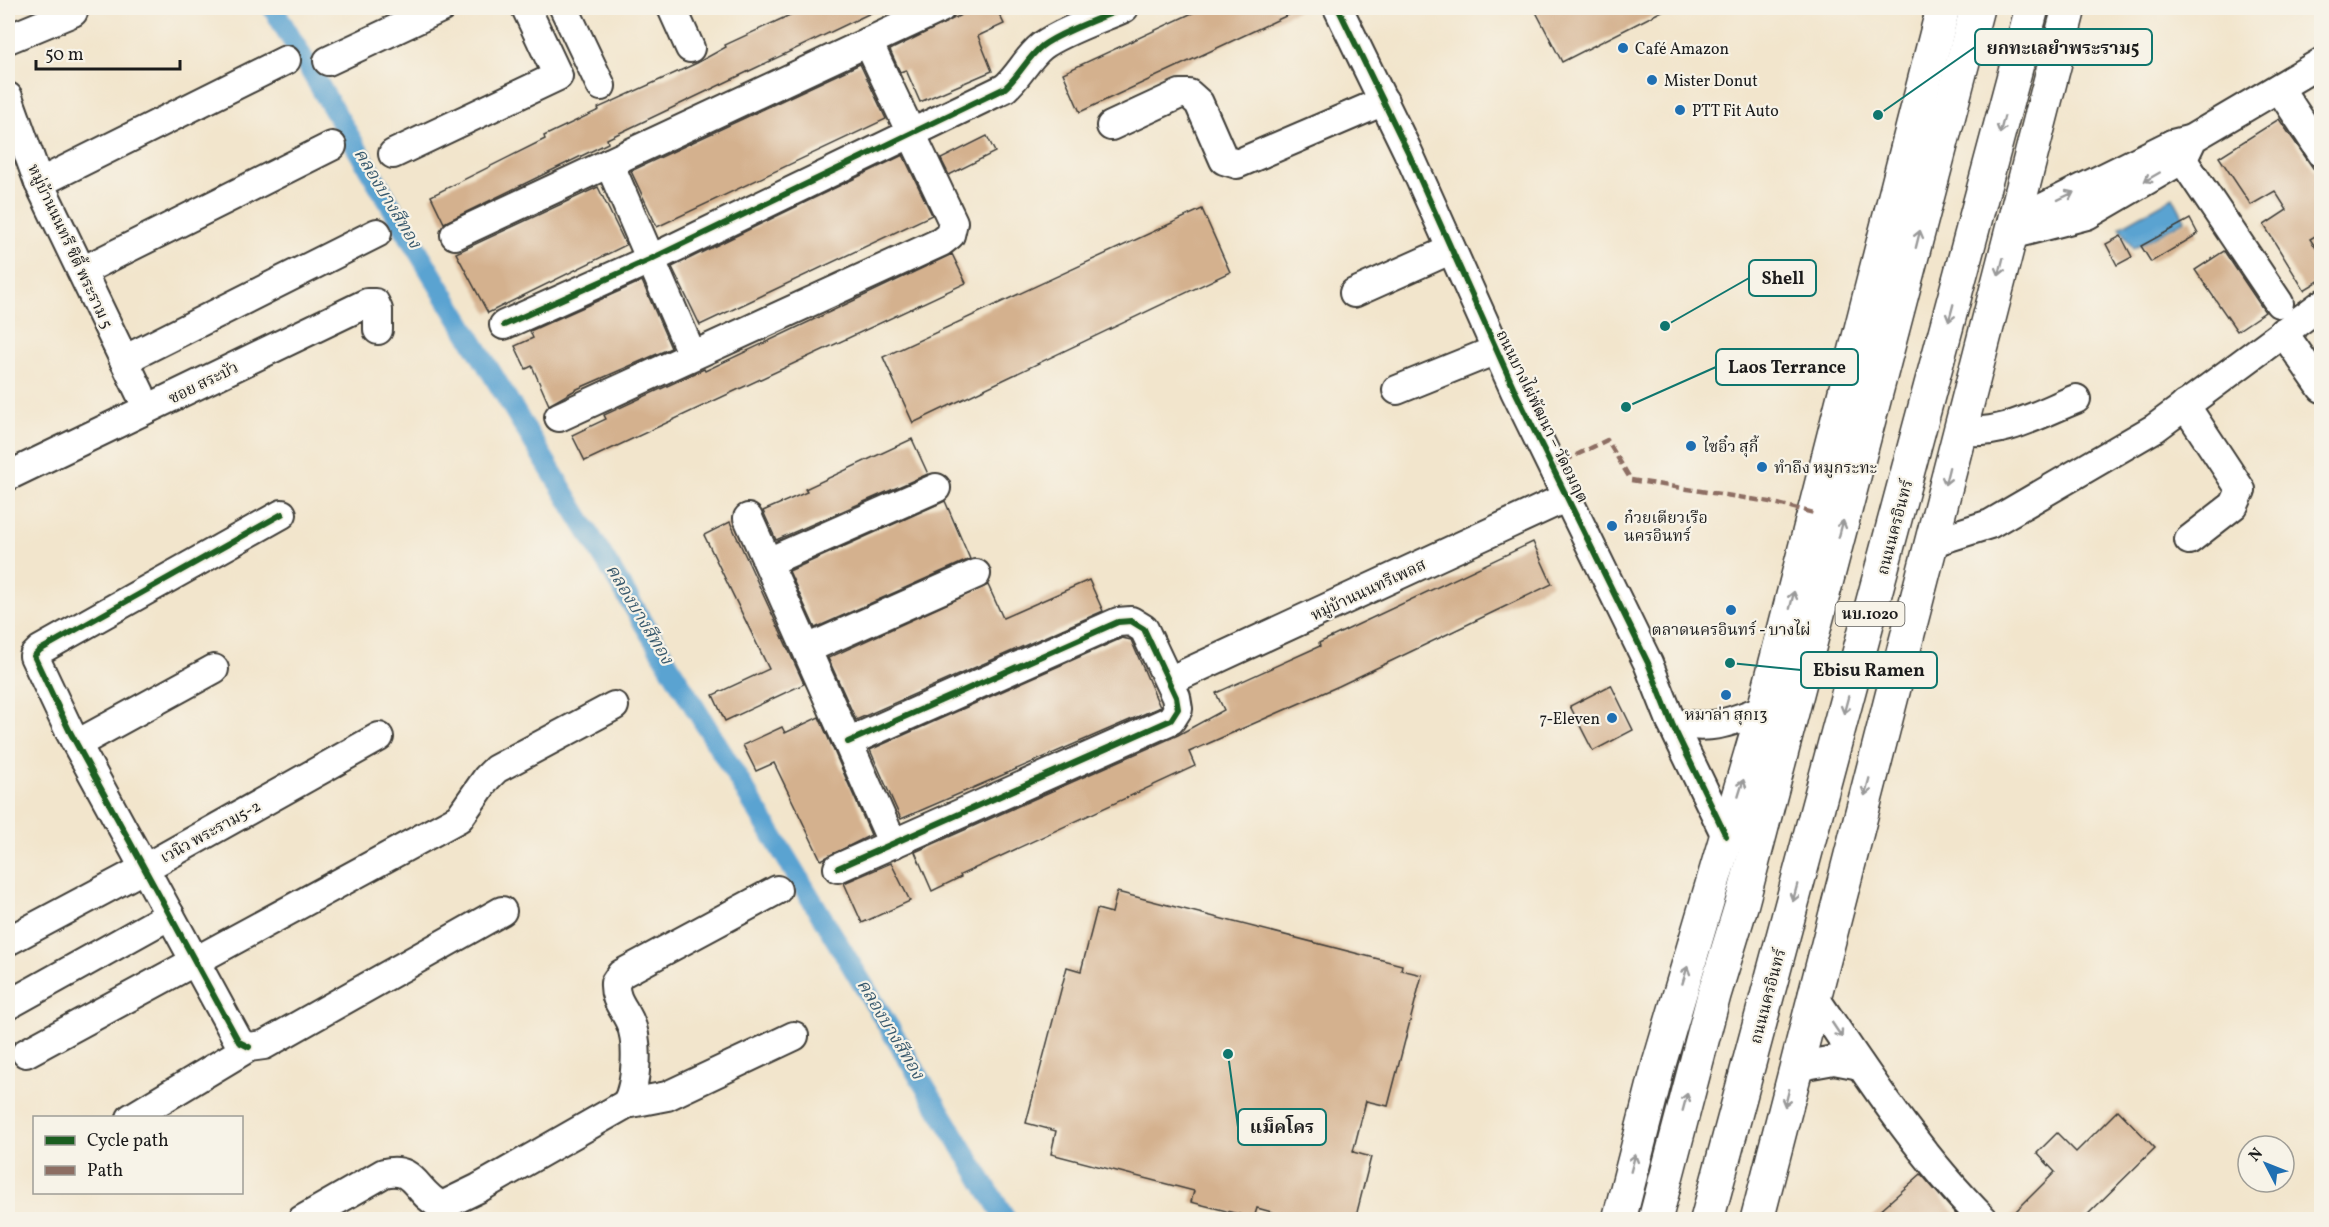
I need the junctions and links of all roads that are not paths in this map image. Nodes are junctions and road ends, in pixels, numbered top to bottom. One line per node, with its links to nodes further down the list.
1 (441, 8): 18 (street)
2 (564, 8): 13 (street); 20 (street)
3 (672, 8): 16 (street)
4 (941, 8): 15 (street)
5 (1124, 8): 26 (street)
6 (1338, 8): 24 (street, ถนนบางไผ่พัฒนา – วัดอมฤต)
7 (1943, 8): 68 (main road, one-way to 7)
8 (1977, 8): 93 (main road, นบ.1020, one-way to 8)
9 (2032, 8): 22 (main road, ถนนนครอินทร์ / นบ.1020)
10 (2045, 8): 22 (main road)
11 (2069, 8): 33 (main road, นบ.1020)
12 (73, 12): 14 (street)
13 (529, 15): 30 (street)
14 (8, 39)
15 (868, 42): 26 (street); 31 (street)
16 (690, 48)
17 (286, 60): 32 (street)
18 (328, 61)
19 (2322, 62): 21 (street)
20 (601, 86)
21 (2279, 88): 28 (street); 29 (street)
22 (2011, 90): 94 (main road, ถนนนครอินทร์ / นบ.1020, one-way to 94)
23 (8, 97): 32 (street, หมู่บ้านนนทรี ซิตี้ พระราม 5)
24 (1384, 101): 25 (street); 36 (street, ถนนบางไผ่พัฒนา – วัดอมฤต)
25 (1111, 126)
26 (910, 132): 37 (street); 46 (street)
27 (332, 146): 38 (street)
28 (2182, 147): 33 (street); 40 (street)
29 (2322, 153)
30 (393, 154)
31 (609, 163): 35 (street); 37 (street)
32 (39, 183): 38 (street, หมู่บ้านนนทรี ซิตี้ พระราม 5)
33 (2012, 228): 54 (main road, นบ.1020, one-way to 54)
34 (377, 233): 47 (street)
35 (455, 235)
36 (1450, 250): 39 (street); 45 (street, ถนนบางไผ่พัฒนา – วัดอมฤต)
37 (649, 260): 42 (street); 46 (street)
38 (82, 271): 47 (street, หมู่บ้านนนทรี ซิตี้ พระราม 5)
39 (1354, 293)
40 (2279, 303)
41 (2322, 304): 44 (street)
42 (504, 325)
43 (378, 330): 55 (street, ซอย สระบัว)
44 (2283, 332): 48 (street); 52 (street)
45 (1496, 350): 49 (street); 57 (street, ถนนบางไผ่พัฒนา – วัดอมฤต)
46 (692, 355): 53 (street)
47 (124, 360): 50 (street, หมู่บ้านนนทรี ซิตี้ พระราม 5)
48 (2322, 388)
49 (1397, 390)
50 (140, 393)
51 (2076, 399): 54 (street)
52 (2185, 405): 60 (street); 61 (street)
53 (559, 417)
54 (1959, 430): 61 (main road, นบ.1020, one-way to 61)
55 (8, 476)
56 (936, 488): 62 (street)
57 (1567, 497): 66 (street, หมู่บ้านนนทรีเพลส); 69 (street, ถนนบางไผ่พัฒนา – วัดอมฤต)
58 (282, 514): 72 (street)
59 (748, 518): 62 (street)
60 (2189, 540)
61 (1930, 543): 82 (main road, นบ.1020, one-way to 82)
62 (768, 562): 64 (street)
63 (976, 574): 64 (street)
64 (807, 649): 71 (street)
65 (213, 669): 72 (street)
66 (1168, 681): 71 (street); 74 (street)
67 (614, 706): 81 (street)
68 (1764, 709): 69 (street); 73 (main road, one-way to 68)
69 (1671, 722): 73 (street, ถนนบางไผ่พัฒนา – วัดอมฤต)
70 (379, 737): 75 (street, เวนิว พระราม5-2)
71 (848, 742): 74 (street)
72 (77, 744): 75 (street)
73 (1726, 836): 92 (main road, one-way to 73)
74 (893, 844): 76 (street)
75 (145, 868): 79 (street); 80 (street, เวนิว พระราม5-2)
76 (838, 868)
77 (777, 890): 89 (street)
78 (502, 911): 85 (street)
79 (170, 915): 81 (street); 83 (street)
80 (8, 941)
81 (196, 963): 85 (street); 86 (street)
82 (1813, 995): 87 (street, one-way to 87); 88 (main road, นบ.1020)
83 (8, 1005)
84 (794, 1036): 89 (street)
85 (249, 1047): 90 (street)
86 (26, 1053)
87 (1860, 1065): 88 (street); 96 (street)
88 (1795, 1066): 95 (main road, นบ.1020, one-way to 95)
89 (626, 1104): 91 (street)
90 (134, 1116)
91 (302, 1220)
92 (1619, 1220)
93 (1655, 1220)
94 (1707, 1220)
95 (1757, 1220)
96 (1984, 1220)

